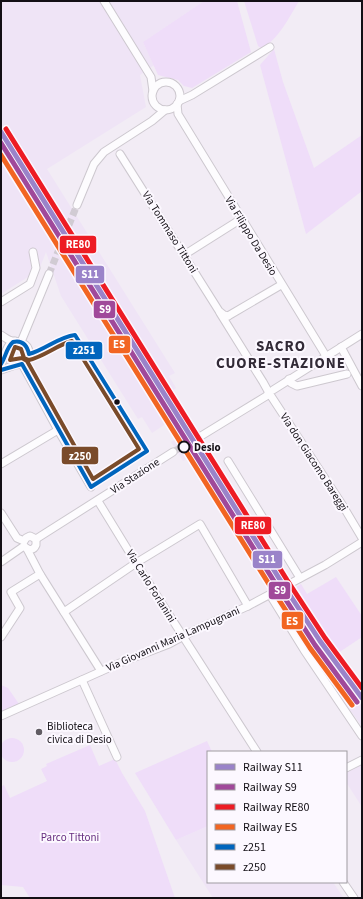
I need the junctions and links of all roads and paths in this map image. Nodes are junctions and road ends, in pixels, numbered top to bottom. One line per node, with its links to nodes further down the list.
1 (104, 1): 3 (street)
2 (270, 47): 7 (street)
3 (151, 77): 4 (street); 5 (street)
4 (163, 83): 5 (street); 6 (street)
5 (153, 91): 9 (street)
6 (180, 92): 7 (street); 8 (street)
7 (192, 95): 8 (street)
8 (178, 103): 10 (street); 11 (street, Via Filippo Da Desio)
9 (156, 105): 10 (street); 12 (street)
10 (167, 110): 11 (street); 12 (street)
11 (178, 114): 15 (street, Via Filippo Da Desio)
12 (152, 121): 14 (street)
13 (120, 154): 17 (street, Via Tommaso Tittoni)
14 (77, 205)
15 (241, 219): 17 (street); 19 (street, Via Filippo Da Desio)
16 (33, 252): 20 (street)
17 (184, 255): 21 (street, Via Tommaso Tittoni)
18 (49, 274): 26 (street)
19 (281, 285): 22 (street); 29 (street, Via Filippo Da Desio)
20 (1, 302)
21 (219, 312): 22 (street); 23 (street, Via Tommaso Tittoni)
22 (228, 316): 23 (street)
23 (227, 324): 36 (street, Via Tommaso Tittoni)
24 (362, 334): 27 (street)
25 (1, 336): 26 (street); 28 (street)
26 (18, 342): 28 (street); 31 (street)
27 (341, 347): 29 (street); 35 (street)
28 (6, 353): 30 (street); 31 (street)
29 (326, 356): 34 (street)
30 (1, 364)
31 (19, 364): 32 (street); 37 (street)
32 (1, 370)
33 (347, 374): 34 (street)
34 (286, 381): 36 (street)
35 (362, 386)
36 (271, 393): 38 (street); 45 (street, Via don Giacomo Bareggi)
37 (58, 430): 41 (street); 42 (street)
38 (201, 436)
39 (173, 452): 43 (street, Via Stazione)
40 (228, 461): 54 (street)
41 (1, 464)
42 (91, 487)
43 (98, 500): 46 (street, Via Stazione); 51 (street, Via Carlo Forlanini)
44 (1, 513): 48 (street)
45 (362, 538)
46 (36, 539): 48 (street); 49 (street)
47 (362, 542): 54 (street, Via Giovanni Maria Lampugnani)
48 (25, 545): 49 (street); 50 (street); 52 (street)
49 (35, 547): 52 (street)
50 (1, 562)
51 (136, 563): 56 (street); 57 (street); 58 (street, Via Carlo Forlanini)
52 (36, 566): 53 (street)
53 (40, 574): 57 (street); 59 (street)
54 (300, 578): 55 (street, Via Giovanni Maria Lampugnani)
55 (270, 595): 56 (street, Via Giovanni Maria Lampugnani); 63 (street)
56 (248, 606): 58 (street, Via Giovanni Maria Lampugnani)
57 (64, 612): 60 (street)
58 (182, 636): 60 (street, Via Giovanni Maria Lampugnani); 64 (street, Via Carlo Forlanini)
59 (1, 637)
60 (101, 671): 61 (street, Via Giovanni Maria Lampugnani)
61 (82, 680): 62 (street, Via Giovanni Maria Lampugnani); 65 (street)
62 (1, 716)
63 (362, 736)
64 (256, 751)
65 (117, 757)
66 (362, 760): 67 (street)
67 (347, 768)
68 (344, 883): 69 (street)
69 (354, 898)

